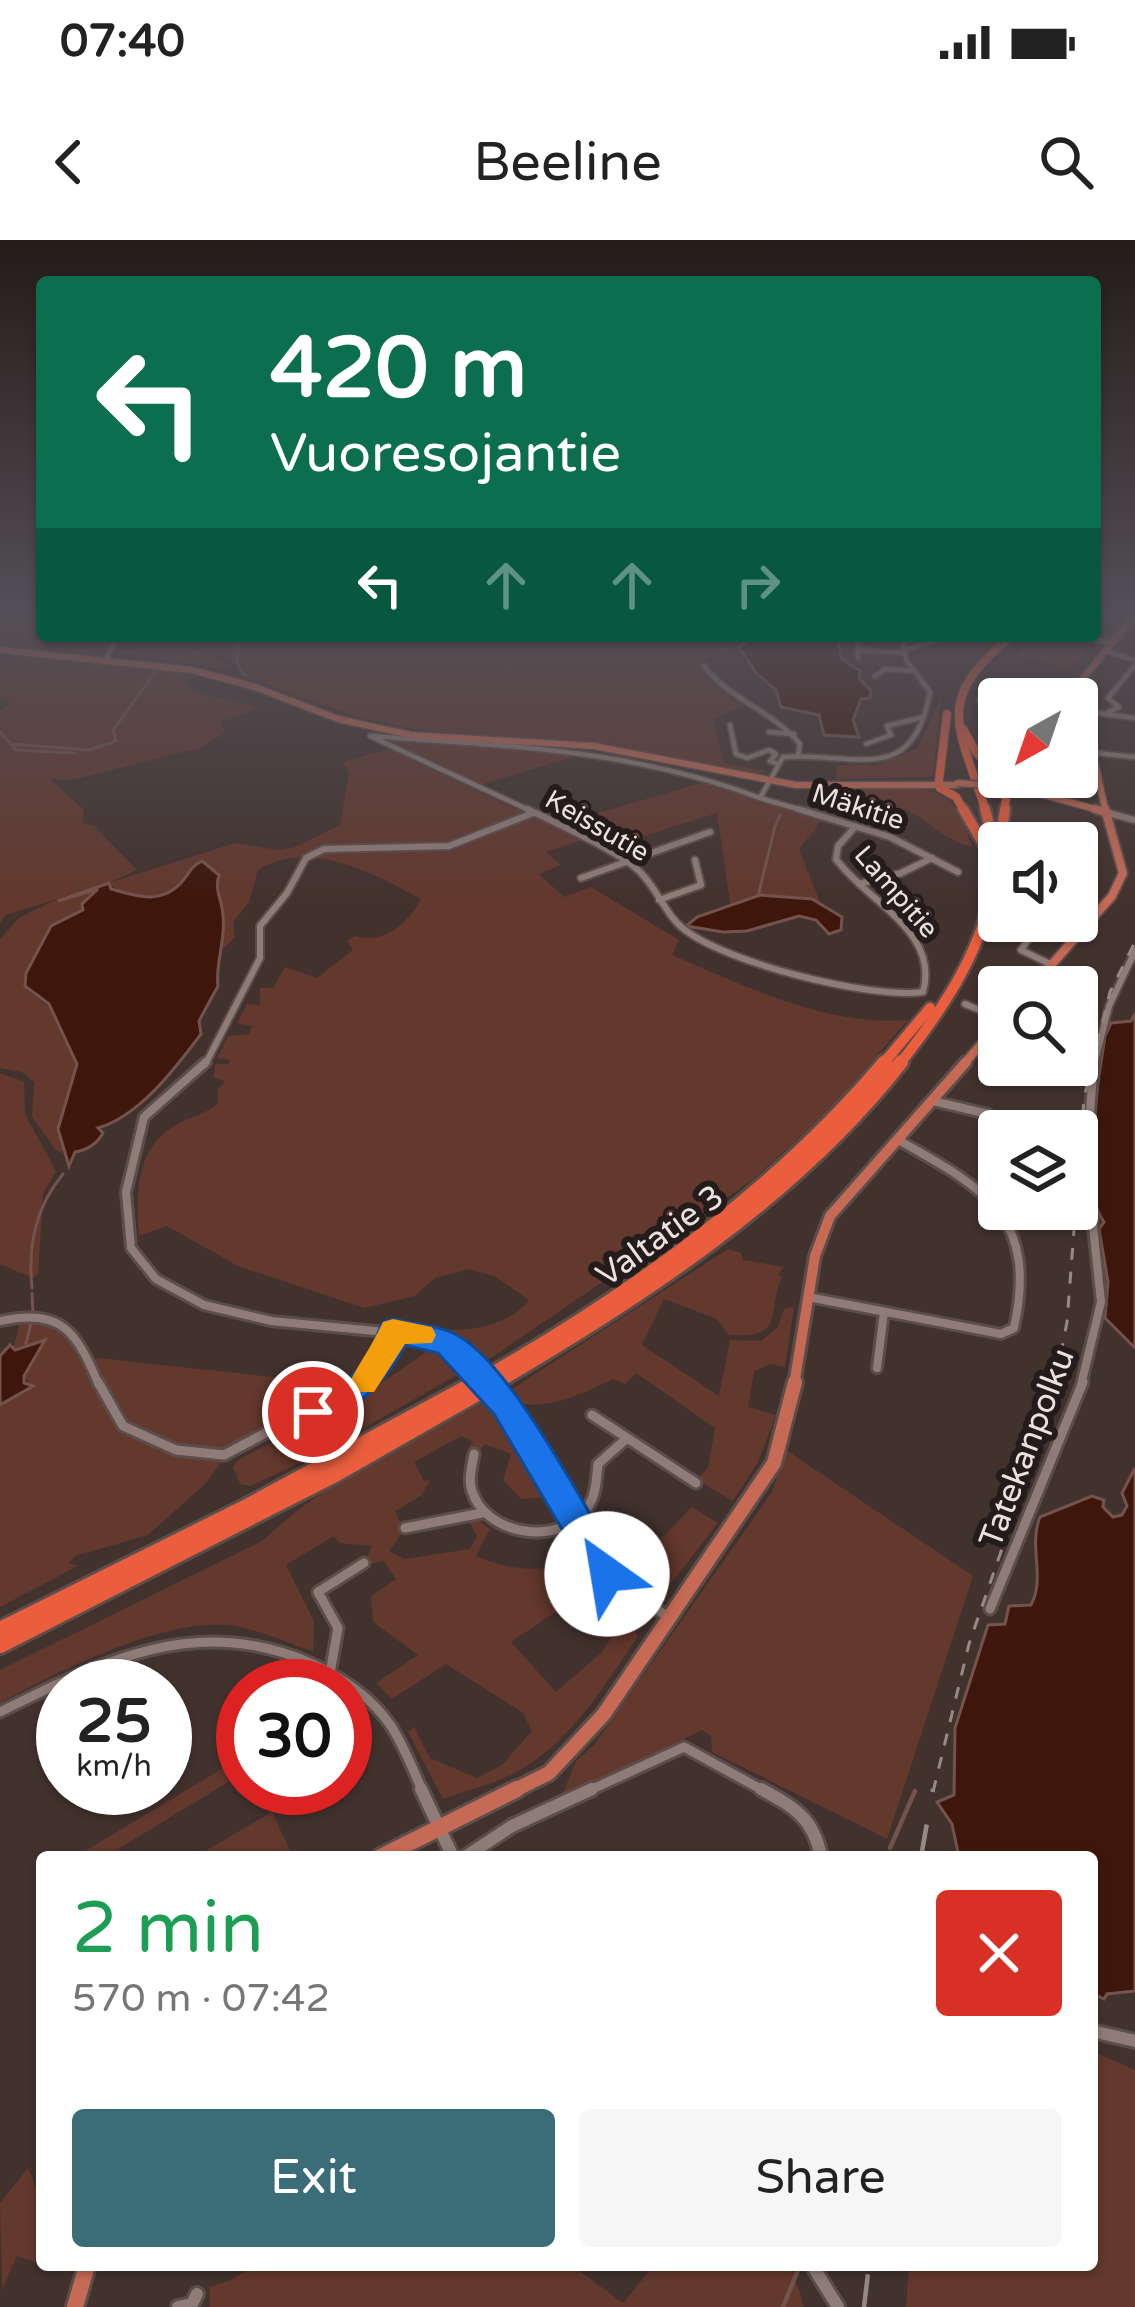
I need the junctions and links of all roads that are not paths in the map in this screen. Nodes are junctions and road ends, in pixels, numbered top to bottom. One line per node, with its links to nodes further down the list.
1 (314, 708): 15 (main road)
2 (757, 708): 14 (street)
3 (926, 708): 10 (street)
4 (953, 708): 9 (highway)
5 (953, 708): 9 (highway)
6 (1116, 708): 8 (street)
7 (1098, 712): 8 (street)
8 (1108, 712): 11 (street)
9 (951, 714): 17 (highway); 24 (highway); 31 (highway, Valtatie 3); 32 (highway, Valtatie 3)
10 (924, 717): 16 (street); 18 (street)
11 (1135, 718)
12 (730, 724): 21 (street)
13 (769, 732): 14 (street)
14 (794, 734): 18 (street)
15 (471, 742): 23 (main road); 26 (street); 28 (street, Keissutie)
16 (866, 744)
17 (978, 753)
18 (798, 755): 21 (street)
19 (1098, 756): 20 (street)
20 (1135, 757)
21 (778, 764): 23 (street, Mäkitie)
22 (1098, 781): 29 (main road)
23 (772, 782): 24 (main road); 26 (street, Mäkitie)
24 (937, 784): 25 (main road, bridge); 35 (highway)
25 (978, 785)
26 (760, 798): 33 (street, Mäkitie)
27 (1049, 798): 29 (main road)
28 (533, 813): 38 (street, Keissutie); 62 (street)
29 (1108, 813): 30 (street); 44 (main road)
30 (1135, 820)
31 (979, 822)
32 (990, 822)
33 (855, 827): 36 (street, Mäkitie); 41 (street, Lampitie)
34 (710, 832): 38 (street)
35 (978, 834)
36 (932, 858): 39 (street, Mäkitie); 41 (street)
37 (695, 860): 42 (street)
38 (624, 862): 40 (street); 42 (street, Keissutie)
39 (958, 872)
40 (581, 878)
41 (857, 884): 50 (street, Lampitie)
42 (659, 900): 50 (street, Keissutie)
43 (978, 910): 74 (highway, Valtatie 3)
44 (1098, 910)
45 (978, 938): 75 (highway, Valtatie 3)
46 (1027, 942): 49 (street)
47 (1071, 942): 49 (main road)
48 (1135, 951): 72 (street, Tatekanpolku)
49 (1052, 964)
50 (926, 990)
51 (965, 1004): 52 (street)
52 (978, 1010)
53 (978, 1046): 54 (main road)
54 (932, 1100): 55 (street); 56 (main road)
55 (978, 1112)
56 (897, 1139): 57 (street); 59 (main road)
57 (978, 1187)
58 (1010, 1230): 60 (street)
59 (808, 1297): 60 (street); 73 (main road)
60 (884, 1312): 63 (street)
61 (0, 1322): 62 (street)
62 (393, 1330): 69 (street, bridge)
63 (877, 1368)
64 (592, 1415): 65 (street)
65 (627, 1438): 67 (street); 69 (street)
66 (474, 1454): 68 (street)
67 (696, 1483)
68 (482, 1513): 69 (street); 70 (street)
69 (574, 1521): 73 (street)
70 (405, 1528)
71 (364, 1563): 77 (street)
72 (990, 1609)
73 (669, 1618): 80 (main road)
74 (0, 1630)
75 (0, 1645)
76 (299, 1659): 79 (street)
77 (333, 1659)
78 (372, 1701): 80 (street)
79 (0, 1712)
80 (440, 1826): 81 (main road); 82 (street)
81 (392, 1851)
82 (450, 1851)
83 (474, 1851): 84 (street)
84 (820, 1851)
85 (1098, 2032): 86 (street)
86 (1135, 2041)
87 (85, 2271): 90 (main road)
88 (816, 2271): 92 (street)
89 (197, 2294): 91 (street)
90 (75, 2307)
91 (178, 2307)
92 (838, 2307)

